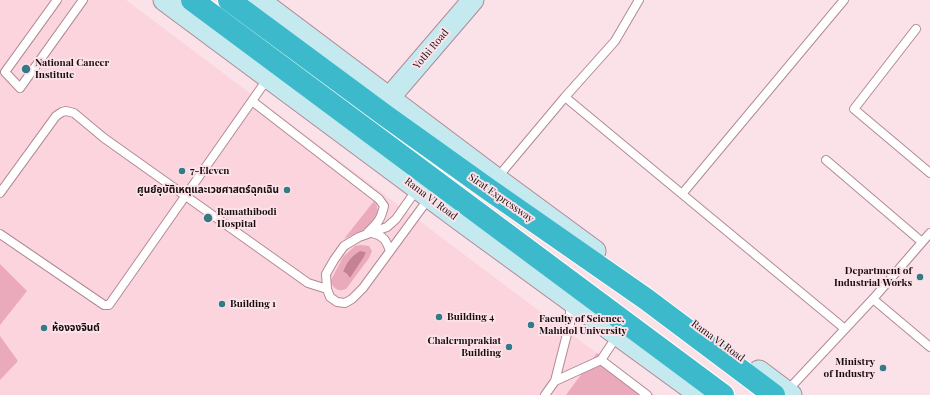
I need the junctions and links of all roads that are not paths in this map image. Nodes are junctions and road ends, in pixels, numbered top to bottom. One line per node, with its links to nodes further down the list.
1 (58, 0): 2 (lane)
2 (83, 0)
3 (164, 0): 11 (main road, Rama VI Road)
4 (192, 0): 39 (highway)
5 (229, 0): 35 (highway, Sirat Expressway)
6 (259, 0): 13 (main road, Rama VI Road)
7 (473, 0): 13 (main road, Yothi Road)
8 (639, 0): 12 (lane)
9 (844, 0): 20 (lane)
10 (916, 29): 16 (lane)
11 (268, 77): 14 (lane); 19 (main road, Rama VI Road)
12 (565, 97): 17 (lane); 20 (lane)
13 (389, 98): 17 (main road, Rama VI Road)
14 (252, 101): 21 (lane); 24 (lane)
15 (826, 160): 25 (lane)
16 (930, 173)
17 (497, 178): 35 (main road, Rama VI Road)
18 (0, 193): 21 (lane)
19 (423, 193): 24 (lane); 26 (lane); 29 (main road, Rama VI Road)
20 (682, 194): 30 (lane)
21 (185, 196): 23 (lane); 27 (lane)
22 (930, 233): 25 (lane)
23 (0, 234)
24 (368, 234): 26 (lane); 27 (lane)
25 (922, 242): 28 (lane)
26 (390, 251): 27 (lane)
27 (327, 288)
28 (873, 299): 30 (lane); 32 (lane)
29 (570, 301): 31 (main road, Rama VI Road); 34 (lane)
30 (845, 329): 35 (lane)
31 (618, 336): 33 (lane); 38 (main road, Rama VI Road)
32 (930, 347)
33 (601, 360): 34 (lane); 37 (lane)
34 (555, 381): 36 (lane)
35 (784, 394)
36 (545, 395)
37 (647, 395)
38 (700, 395)
39 (723, 395)

